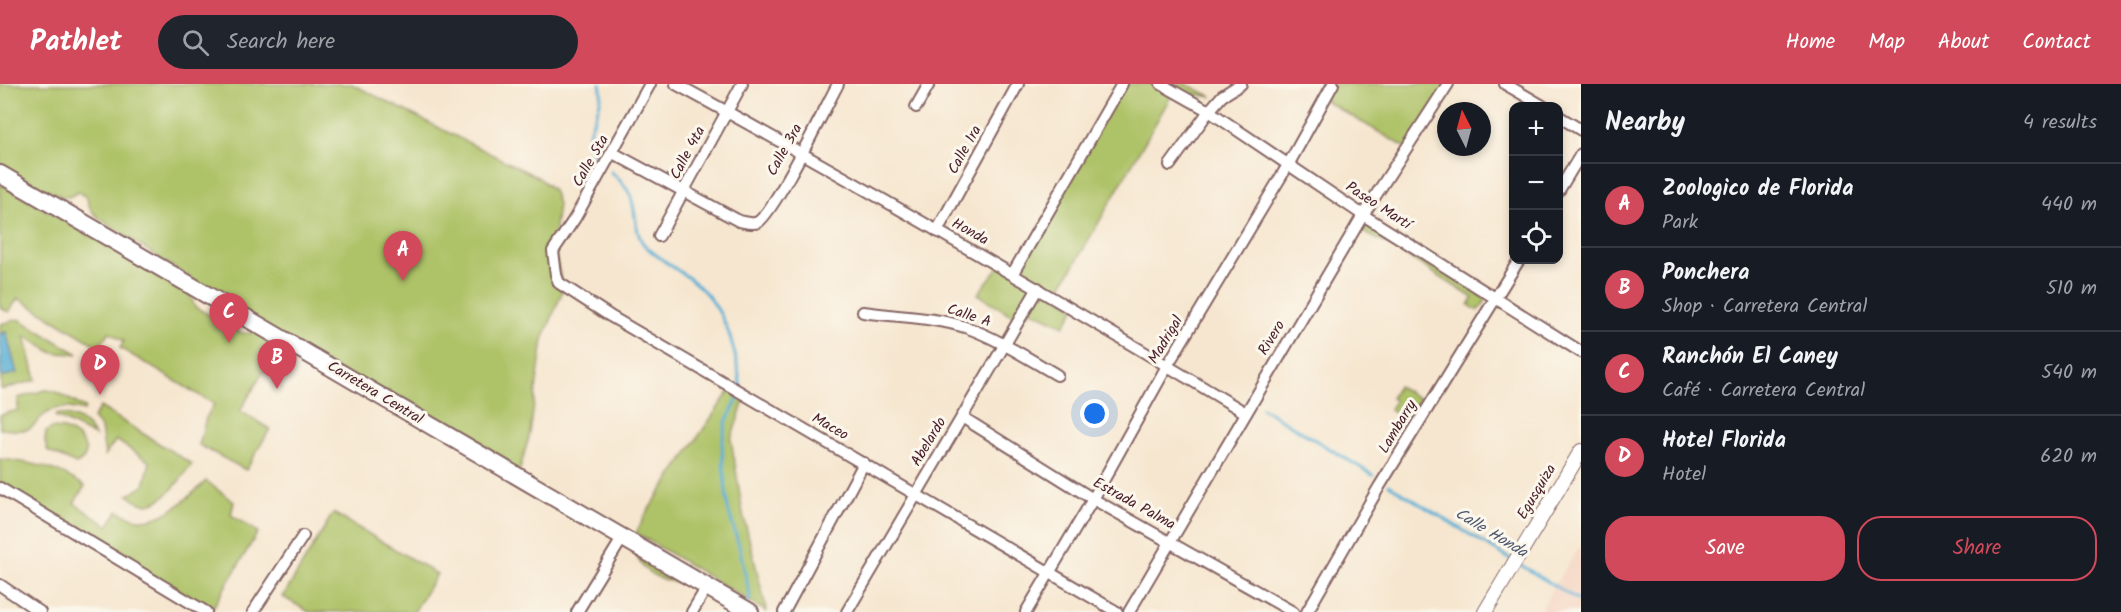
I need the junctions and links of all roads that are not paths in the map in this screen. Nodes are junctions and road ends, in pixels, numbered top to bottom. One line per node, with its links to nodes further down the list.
1 (650, 84): 20 (street, Calle 5ta)
2 (676, 84): 16 (street, Honda)
3 (742, 84): 16 (street, Calle 4ta)
4 (838, 84): 19 (street, Calle 3ra)
5 (928, 84): 14 (street)
6 (1018, 84): 28 (street, Calle 1ra)
7 (1122, 84): 32 (street)
8 (1161, 84): 15 (street, Paseo Martí)
9 (1241, 84): 15 (street)
10 (1333, 84): 23 (street, Madrigal)
11 (1448, 84): 27 (street, Rivero)
12 (1505, 84): 13 (street)
13 (1536, 102)
14 (916, 107)
15 (1209, 111): 22 (street); 23 (street, Paseo Martí)
16 (727, 112): 19 (street, Honda); 26 (street, Calle 4ta)
17 (1563, 119): 18 (street)
18 (1581, 130)
19 (802, 152): 26 (street, Calle 3ra); 28 (street, Honda)
20 (613, 153): 26 (street); 30 (street, Calle 5ta)
21 (1581, 154): 25 (street)
22 (1170, 165)
23 (1288, 165): 27 (street, Paseo Martí); 38 (street, Madrigal)
24 (4, 179): 48 (highway, Carretera Central)
25 (1563, 184)
26 (685, 191): 29 (street, Calle 4ta)
27 (1363, 215): 34 (street, Paseo Martí); 40 (street, Rivero)
28 (938, 231): 32 (street, Honda)
29 (659, 236)
30 (553, 251): 43 (street, Maceo)
31 (1517, 264): 34 (street, Lambarry)
32 (1013, 273): 33 (street, Honda)
33 (1038, 288): 36 (street, Abelardo); 38 (street, Honda)
34 (1496, 297): 37 (street, Paseo Martí); 65 (street, Lambarry)
35 (863, 312): 36 (street, Calle A)
36 (1003, 345): 39 (street, Calle A); 41 (street, Abelardo)
37 (1581, 352)
38 (1167, 366): 40 (street, Honda); 46 (street, Madrigal)
39 (1057, 375)
40 (1246, 413): 49 (street, Rivero)
41 (962, 417): 45 (street, Abelardo); 46 (street, Estrada Palma)
42 (1581, 451): 66 (main road, Egusquiza)
43 (864, 463): 45 (street, Maceo); 59 (street)
44 (0, 488): 54 (street)
45 (916, 493): 50 (street, Maceo); 60 (street, Abelardo)
46 (1093, 499): 49 (street, Estrada Palma); 50 (street, Madrigal)
47 (303, 536): 55 (street)
48 (622, 537): 52 (highway, Carretera Central); 56 (street)
49 (1172, 542): 63 (street, Rivero); 64 (street, Estrada Palma)
50 (1050, 573): 61 (street, Madrigal); 62 (street, Maceo)
51 (0, 585): 53 (street)
52 (707, 587): 57 (street); 58 (highway, Carretera Central)
53 (40, 612)
54 (206, 612)
55 (253, 612)
56 (577, 612)
57 (692, 612)
58 (750, 612)
59 (784, 612)
60 (847, 612)
61 (1026, 612)
62 (1117, 612)
63 (1129, 612)
64 (1293, 612)
65 (1307, 612)
66 (1485, 612)

